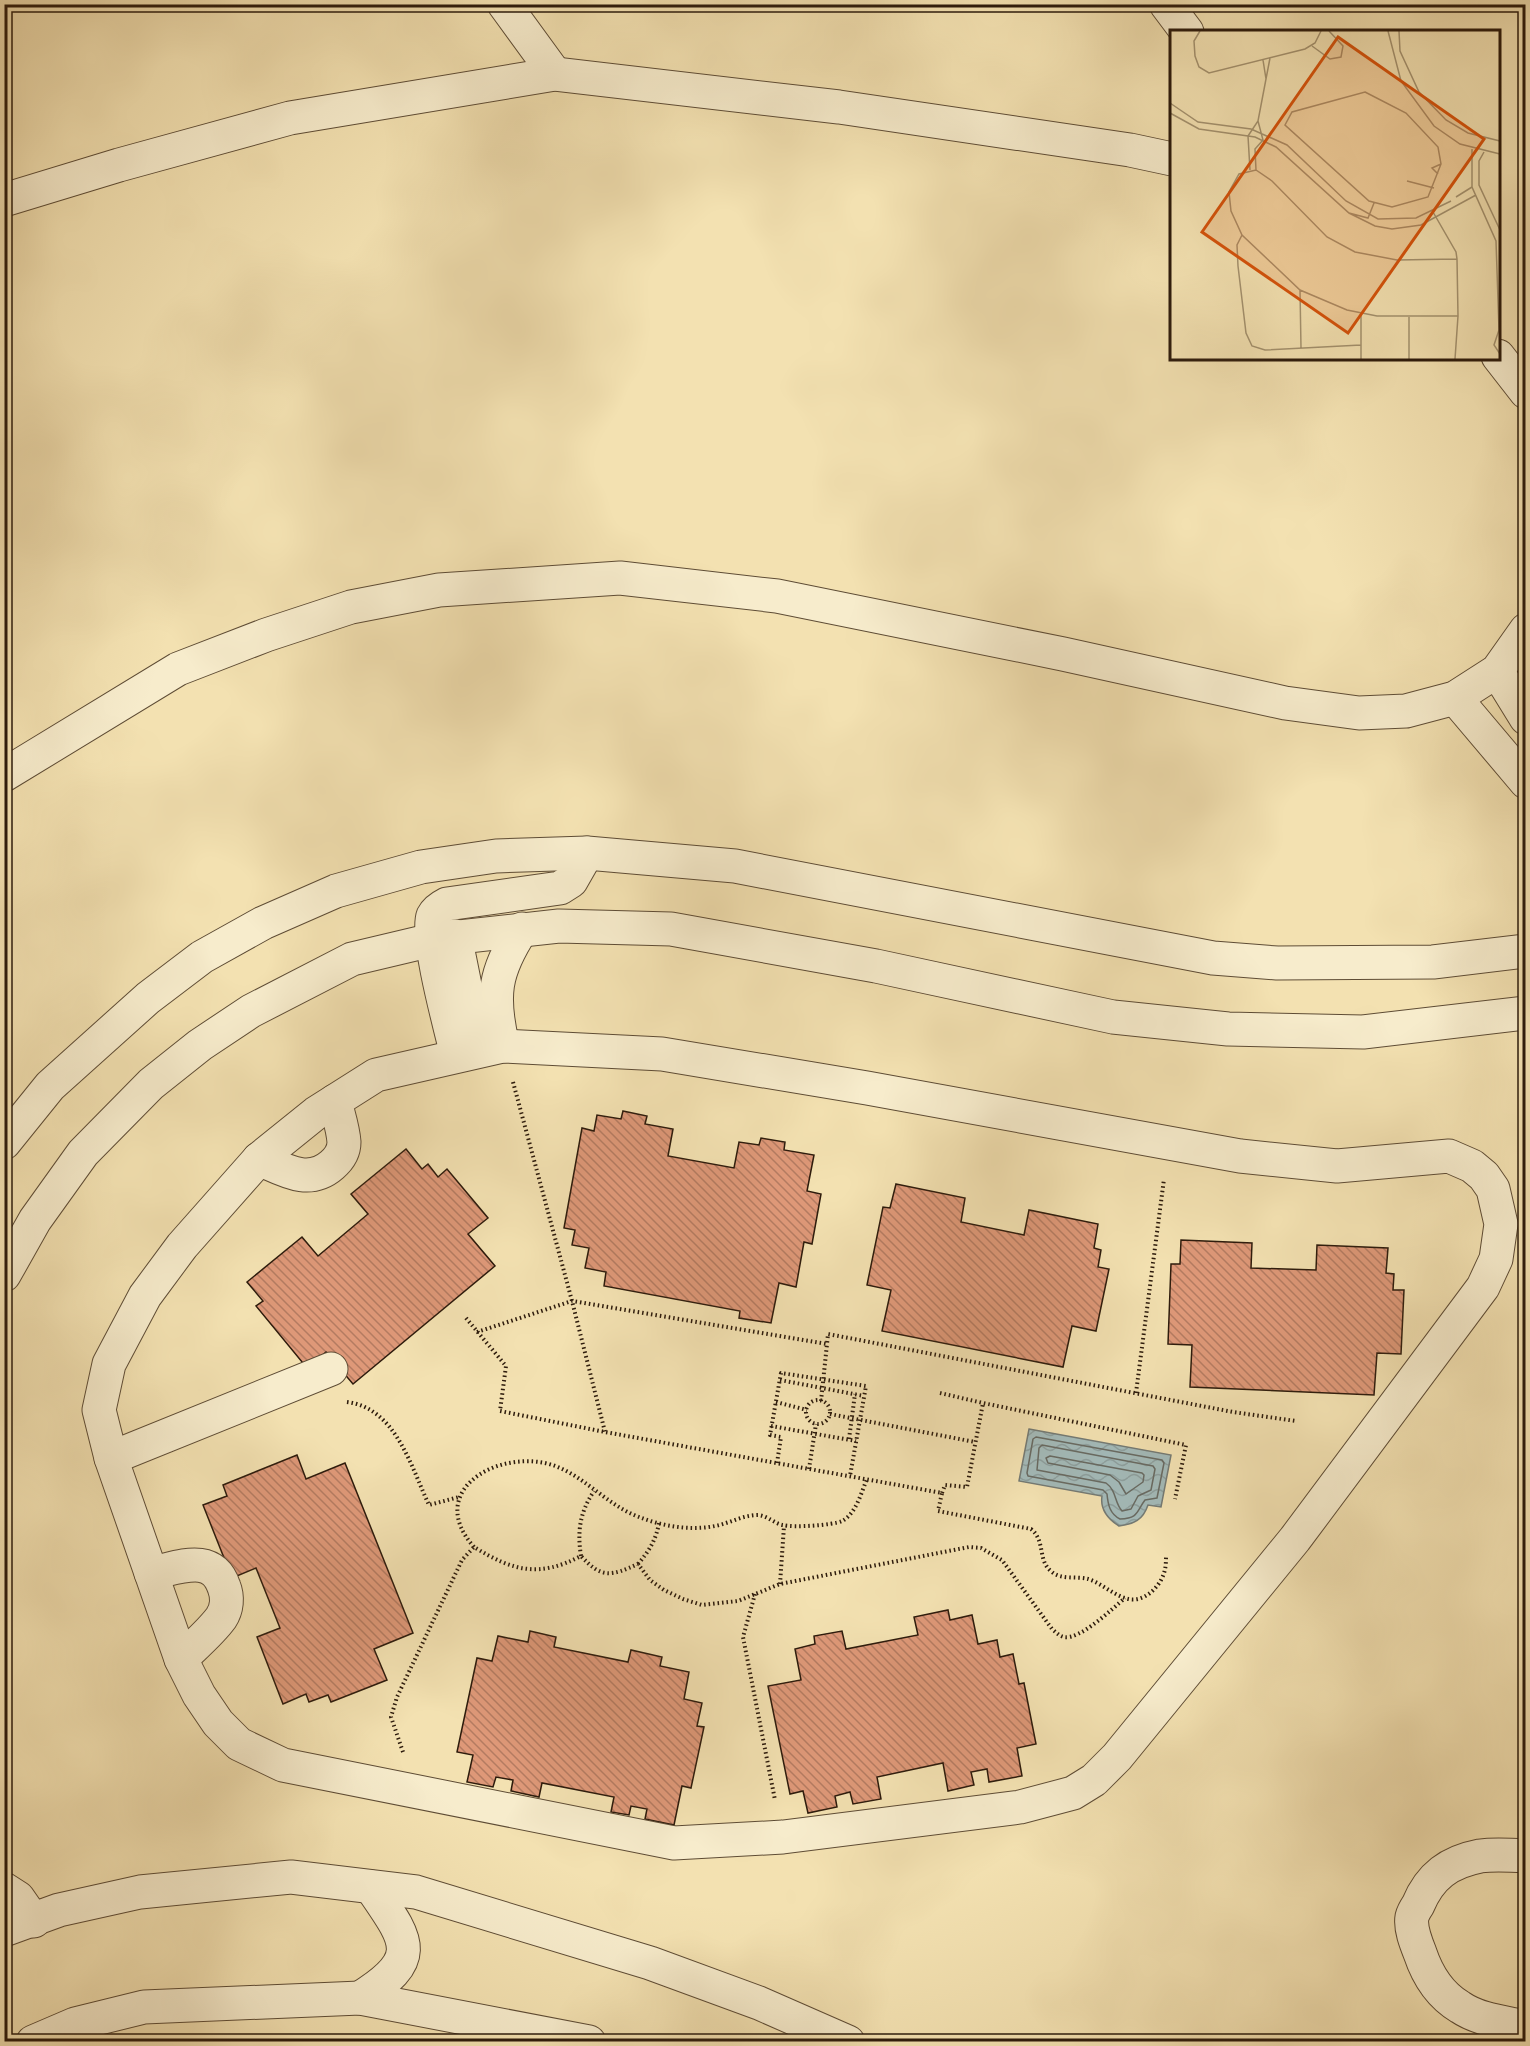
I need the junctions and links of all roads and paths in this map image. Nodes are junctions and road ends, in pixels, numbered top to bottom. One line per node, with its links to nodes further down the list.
1 (504, 4): 4 (street)
2 (1166, 4): 3 (street)
3 (1186, 30)
4 (555, 74): 5 (street); 6 (street)
5 (1170, 159)
6 (4, 200)
7 (1500, 359): 8 (street)
8 (1526, 392)
9 (1526, 630): 10 (street)
10 (1497, 671): 11 (street); 12 (street)
11 (1455, 698): 13 (street); 14 (street)
12 (1526, 718)
13 (4, 775)
14 (1526, 782)
15 (587, 853): 17 (street); 18 (street); 22 (street)
16 (522, 929): 17 (street); 19 (street); 20 (street)
17 (443, 938): 20 (street); 25 (street)
18 (1526, 951)
19 (1526, 1013)
20 (479, 1050): 21 (street); 23 (street); 26 (path)
21 (335, 1101): 24 (street); 24 (street)
22 (4, 1143)
23 (1169, 1143): 36 (path); 75 (street)
24 (259, 1159): 54 (street)
25 (4, 1275)
26 (572, 1301): 28 (path); 29 (path); 49 (path)
27 (466, 1318): 28 (path)
28 (477, 1332): 49 (path)
29 (827, 1344): 32 (path); 36 (path)
30 (331, 1370): 54 (street)
31 (780, 1380): 32 (path); 33 (path); 40 (path)
32 (824, 1380): 33 (path); 37 (path)
33 (822, 1388): 35 (path); 39 (path)
34 (940, 1393): 41 (path)
35 (855, 1394): 37 (path); 44 (path)
36 (1136, 1394): 46 (path)
37 (864, 1396): 45 (path)
38 (338, 1401): 61 (path)
39 (820, 1401): 42 (path); 43 (path)
40 (776, 1402): 42 (path); 48 (path)
41 (983, 1403): 53 (path); 62 (path)
42 (807, 1410): 47 (path)
43 (830, 1414): 44 (path); 47 (path)
44 (852, 1417): 45 (path); 51 (path)
45 (860, 1419): 52 (path); 53 (path)
46 (1296, 1421)
47 (816, 1424): 50 (path)
48 (771, 1426): 50 (path); 55 (path)
49 (605, 1432): 55 (path)
50 (814, 1435): 51 (path); 56 (path)
51 (849, 1439): 52 (path)
52 (856, 1441): 57 (path)
53 (975, 1442): 60 (path)
54 (111, 1458): 69 (street)
55 (777, 1463): 56 (path)
56 (809, 1469): 57 (path)
57 (850, 1476): 58 (path)
58 (867, 1479): 60 (path); 64 (path)
59 (594, 1491): 61 (path); 63 (path); 67 (path)
60 (942, 1493): 72 (path)
61 (459, 1497): 65 (path)
62 (1175, 1499)
63 (659, 1523): 64 (path); 68 (path)
64 (784, 1526): 70 (path)
65 (474, 1547): 67 (path); 74 (path)
66 (1166, 1555): 72 (path)
67 (581, 1556): 68 (path)
68 (638, 1564): 71 (path)
69 (152, 1573): 73 (street); 73 (street)
70 (780, 1584): 71 (path); 72 (path)
71 (755, 1593): 75 (path)
72 (1125, 1599)
73 (181, 1659): 74 (street)
74 (424, 1792): 75 (street)
75 (783, 1837)
76 (1526, 1856): 81 (street)
77 (371, 1887): 79 (street); 80 (street); 84 (street)
78 (4, 1889): 79 (street)
79 (19, 1925)
80 (360, 1998): 82 (street); 83 (street)
81 (1526, 2027)
82 (33, 2042)
83 (589, 2042)
84 (848, 2042)

